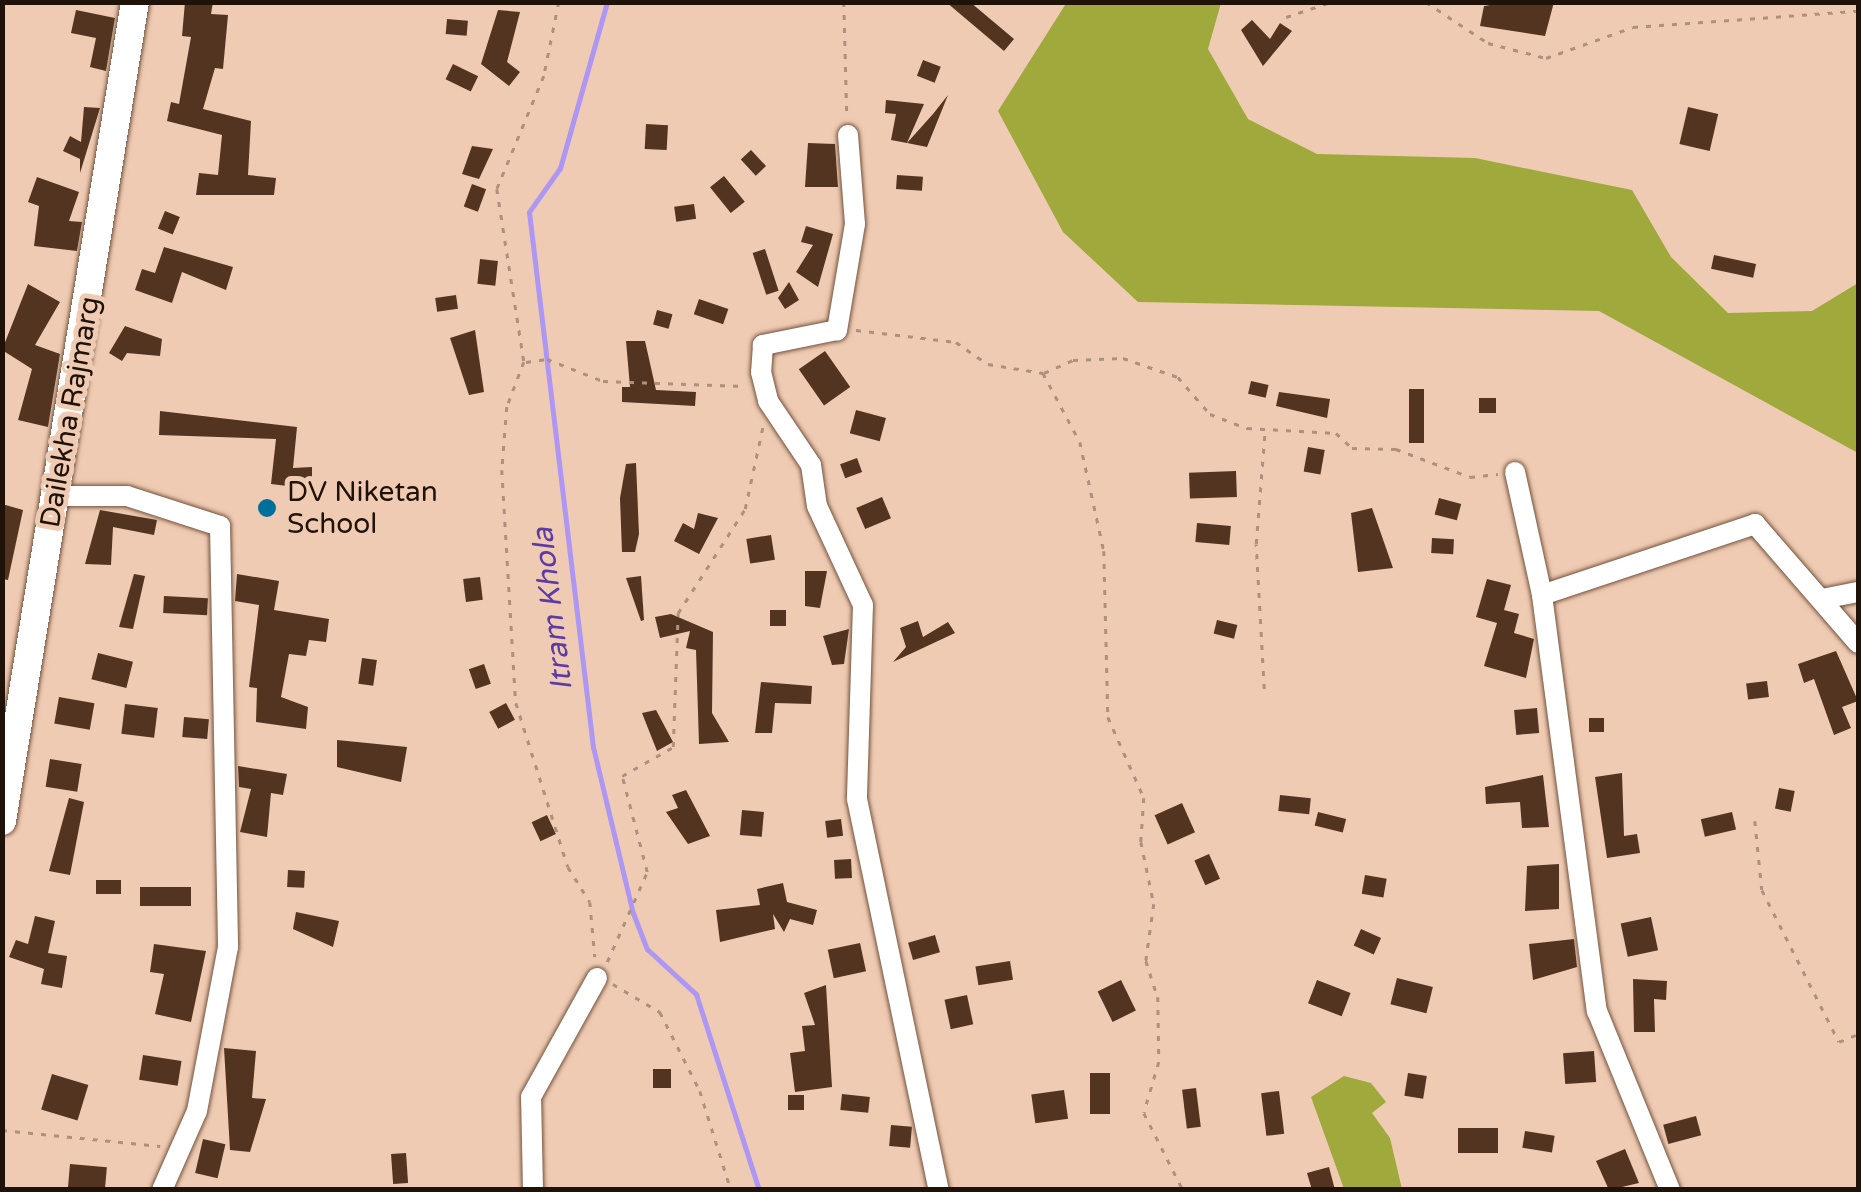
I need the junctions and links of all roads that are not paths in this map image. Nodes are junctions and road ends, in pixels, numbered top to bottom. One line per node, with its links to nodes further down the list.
1 (135, 2): 4 (main road, Dailekha Rajmarg)
2 (848, 135): 14 (street)
3 (1514, 472): 6 (street)
4 (56, 496): 9 (main road, Dailekha Rajmarg); 12 (street)
5 (1858, 592): 7 (street)
6 (1542, 595): 7 (street); 15 (street)
7 (1822, 599): 8 (street)
8 (1858, 642)
9 (12, 734): 10 (main road, Dailekha Rajmarg)
10 (2, 821)
11 (597, 978): 13 (street)
12 (162, 1190)
13 (533, 1190)
14 (939, 1190)
15 (1670, 1190)

